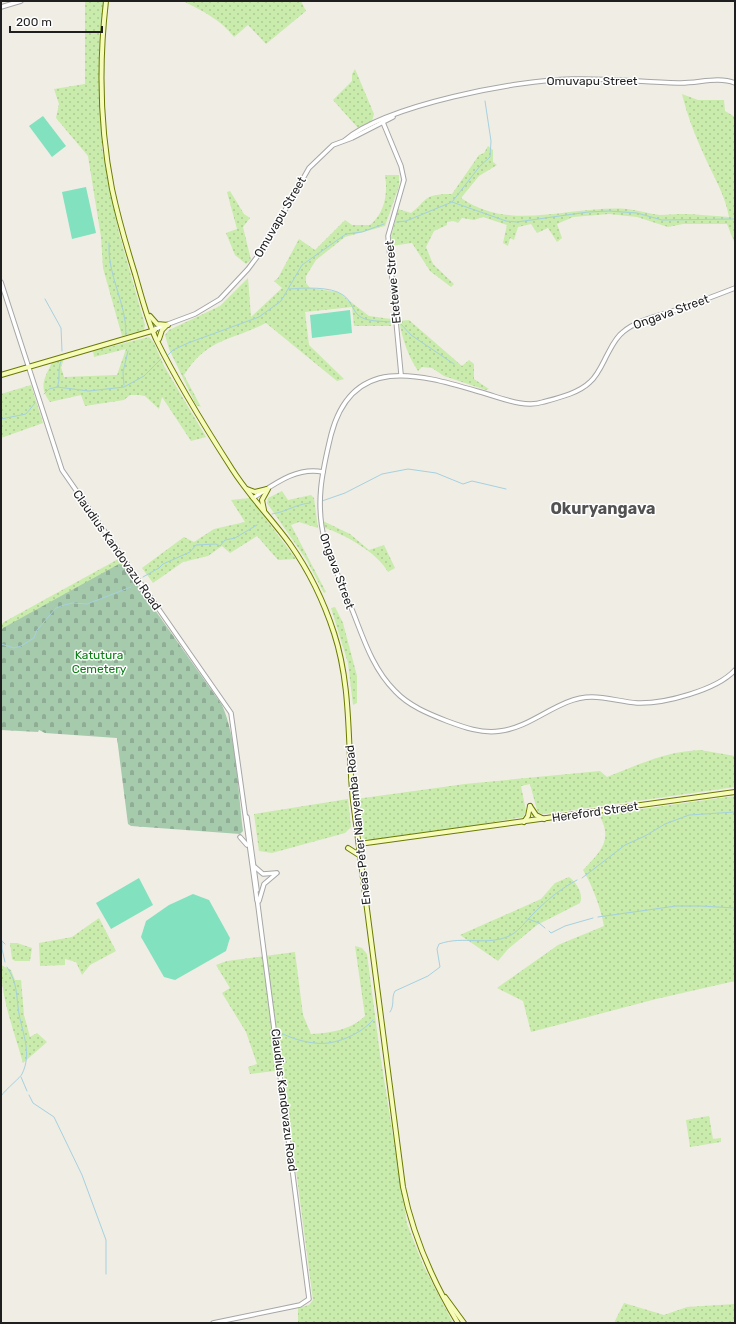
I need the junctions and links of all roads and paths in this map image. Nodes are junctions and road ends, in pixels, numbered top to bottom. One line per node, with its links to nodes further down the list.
1 (21, 1): 3 (street)
2 (106, 1): 8 (main road, Eneas Peter Nanyemba Road)
3 (1, 7)
4 (735, 83): 5 (street, Omuvapu Street)
5 (381, 121): 10 (street, Omuvapu Street); 15 (street, Etetewe Street)
6 (1, 282): 14 (street, Claudius Kandovazu Road)
7 (735, 288): 15 (street, Ongava Street)
8 (140, 292): 9 (main road, Eneas Peter Nanyemba Road); 11 (main road, Eneas Peter Nanyemba Road)
9 (150, 316): 10 (main road); 11 (main road, Eneas Peter Nanyemba Road)
10 (168, 325): 11 (street, Omuvapu Street); 12 (main road)
11 (154, 330): 12 (main road, Eneas Peter Nanyemba Road); 13 (main road, Eneas Peter Nanyemba Road); 14 (main road)
12 (159, 339): 13 (main road, Eneas Peter Nanyemba Road)
13 (161, 348): 18 (main road, Eneas Peter Nanyemba Road)
14 (29, 367): 16 (main road); 24 (street, Claudius Kandovazu Road)
15 (401, 374): 17 (street, Ongava Street)
16 (1, 375)
17 (323, 472): 19 (street); 22 (street, Ongava Street)
18 (244, 486): 19 (main road); 20 (main road, Eneas Peter Nanyemba Road)
19 (268, 489): 20 (street); 21 (main road)
20 (253, 498): 21 (main road, Eneas Peter Nanyemba Road)
21 (265, 514): 28 (main road, Eneas Peter Nanyemba Road)
22 (735, 670)
23 (735, 792): 25 (main road, Hereford Street)
24 (244, 808): 27 (street, Claudius Kandovazu Road); 32 (street, Claudius Kandovazu Road)
25 (550, 818): 26 (main road, Hereford Street); 26 (main road)
26 (524, 822): 28 (main road, Hereford Street)
27 (246, 828): 29 (street, Claudius Kandovazu Road); 29 (street)
28 (359, 844): 31 (main road, Eneas Peter Nanyemba Road)
29 (249, 848): 33 (street, Claudius Kandovazu Road)
30 (348, 848): 31 (main road)
31 (359, 855): 35 (main road, Eneas Peter Nanyemba Road)
32 (254, 864): 33 (street, Claudius Kandovazu Road); 34 (street)
33 (257, 900): 34 (street, Claudius Kandovazu Road)
34 (258, 909): 36 (street, Claudius Kandovazu Road)
35 (443, 1295): 37 (main road, Eneas Peter Nanyemba Road); 38 (main road, Eneas Peter Nanyemba Road)
36 (213, 1323)
37 (458, 1323)
38 (464, 1323)

